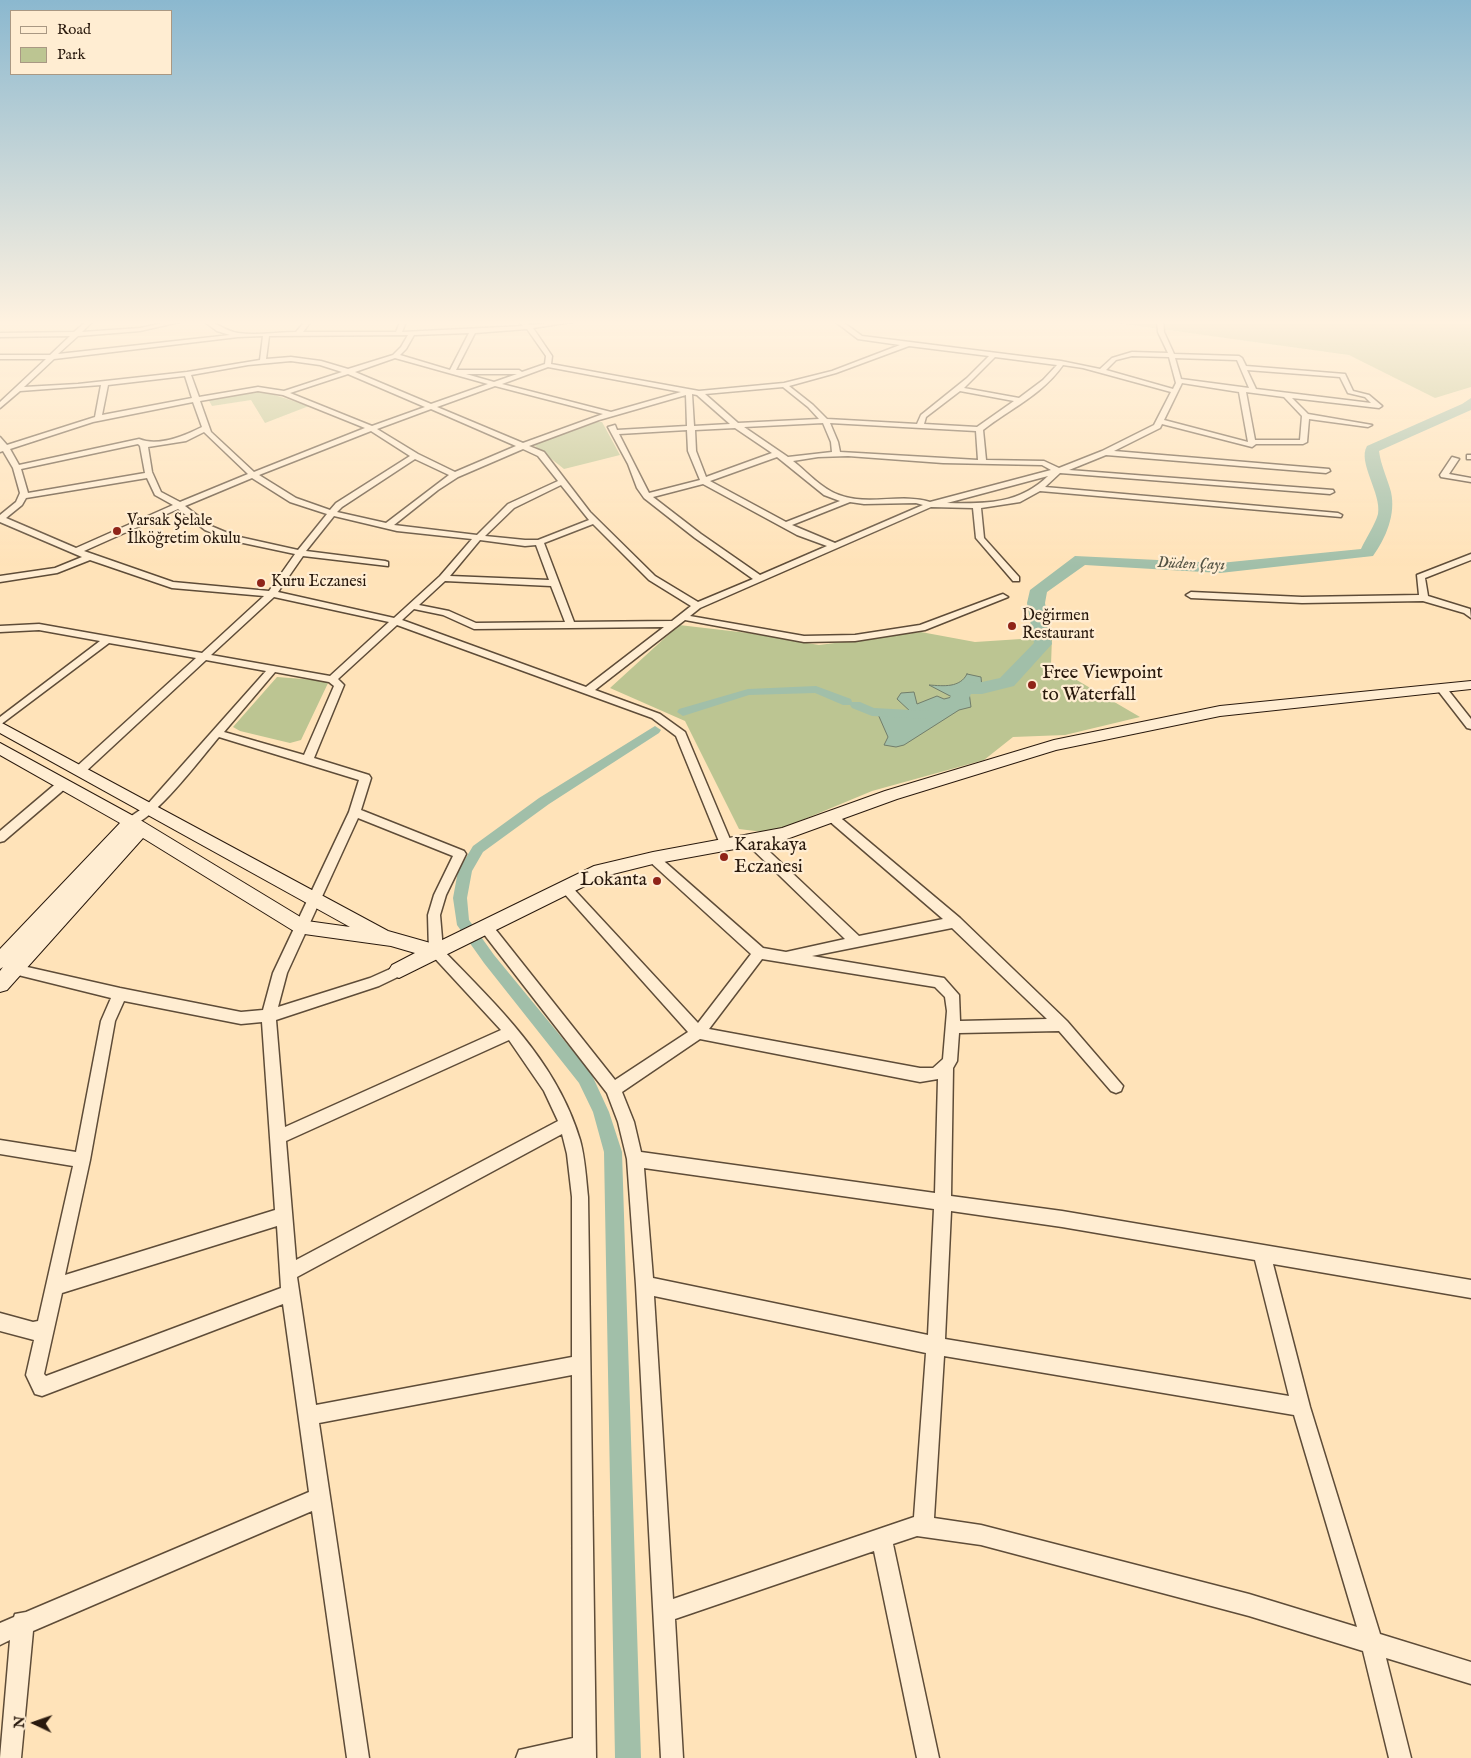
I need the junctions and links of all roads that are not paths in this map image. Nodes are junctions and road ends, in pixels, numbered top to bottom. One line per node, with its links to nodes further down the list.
1 (102, 402): 23 (street)
2 (181, 402): 23 (street)
3 (197, 402): 29 (street)
4 (306, 402): 30 (street)
5 (419, 402): 20 (street)
6 (445, 402): 20 (street)
7 (560, 402): 21 (street)
8 (654, 402): 21 (street)
9 (689, 402): 31 (street)
10 (709, 402): 27 (street)
11 (804, 402): 24 (street)
12 (942, 402): 28 (street)
13 (1015, 402): 32 (street)
14 (1168, 402): 25 (street)
15 (1244, 402): 35 (street)
16 (1293, 402): 22 (street)
17 (1347, 402): 19 (street)
18 (1375, 402): 19 (street)
19 (1355, 403)
20 (431, 407): 30 (street); 37 (street)
21 (608, 415): 33 (street); 37 (street)
22 (1306, 416): 26 (street); 35 (street)
23 (98, 419): 38 (street)
24 (826, 421): 27 (street); 28 (street); 39 (street)
25 (1159, 421): 35 (street); 40 (street)
26 (1368, 425)
27 (737, 426): 31 (street); 41 (street)
28 (920, 426): 32 (street)
29 (206, 428): 36 (street); 50 (street)
30 (371, 428): 42 (street); 50 (street)
31 (690, 428): 33 (street); 53 (street)
32 (979, 429): 45 (street)
33 (615, 432): 58 (street)
34 (0, 439): 38 (street)
35 (1252, 442)
36 (144, 445): 46 (street); 49 (street)
37 (523, 446): 51 (street); 54 (street)
38 (3, 449): 46 (street)
39 (836, 453): 44 (street); 45 (street)
40 (1104, 453): 47 (street); 48 (street)
41 (777, 454): 44 (street); 53 (street)
42 (415, 456): 51 (street); 63 (street)
43 (1455, 459): 52 (street)
44 (787, 460): 59 (street)
45 (982, 462): 48 (street)
46 (17, 468): 57 (street)
47 (1326, 470)
48 (1058, 471): 55 (street); 56 (street); 61 (street)
49 (150, 475): 57 (street); 60 (street)
50 (253, 475): 60 (street); 63 (street)
51 (455, 475): 66 (street)
52 (1471, 480)
53 (704, 481): 58 (street); 67 (street)
54 (562, 482): 65 (street); 68 (street)
55 (1039, 489): 62 (street); 64 (street)
56 (1330, 492)
57 (23, 496): 71 (street)
58 (647, 496): 78 (street)
59 (849, 500): 61 (street); 67 (street)
60 (179, 505): 71 (street); 72 (street)
61 (930, 505): 62 (street); 70 (street)
62 (977, 506): 79 (street)
63 (332, 513): 66 (street); 72 (street)
64 (1338, 515)
65 (594, 521): 69 (street); 86 (street)
66 (388, 526): 68 (street)
67 (786, 526): 70 (street)
68 (477, 538): 69 (street); 76 (street)
69 (539, 542): 80 (street)
70 (834, 546): 78 (street)
71 (77, 551): 73 (street)
72 (301, 553): 75 (street); 81 (street)
73 (90, 557): 77 (street); 81 (street)
74 (1471, 557): 84 (street)
75 (385, 564)
76 (443, 578): 80 (street); 85 (street)
77 (0, 579)
78 (759, 579): 86 (street)
79 (1016, 579)
80 (554, 583): 91 (street)
81 (272, 594): 89 (street); 94 (street)
82 (1191, 595): 84 (street)
83 (1004, 597): 88 (street)
84 (1424, 598): 87 (street)
85 (412, 606): 89 (street); 91 (street)
86 (697, 606): 88 (street)
87 (1471, 615)
88 (682, 617): 90 (street)
89 (395, 621): 96 (street); 99 (street)
90 (673, 624): 91 (street); 99 (street)
91 (571, 626)
92 (0, 629): 93 (street)
93 (108, 639): 94 (street); 100 (street)
94 (204, 656): 95 (street); 106 (street)
95 (273, 669): 96 (street); 103 (street)
96 (332, 679): 105 (street)
97 (1471, 685): 98 (street)
98 (1441, 688): 101 (street); 110 (street)
99 (588, 690): 114 (street)
100 (0, 722)
101 (1471, 726)
102 (0, 727): 106 (street)
103 (217, 733): 105 (street); 108 (street)
104 (0, 748): 107 (street)
105 (308, 760): 109 (street)
106 (79, 771): 108 (street)
107 (63, 784): 111 (street); 112 (street)
108 (150, 809): 111 (street); 117 (street)
109 (355, 812): 117 (street); 123 (street)
110 (832, 817): 113 (street); 118 (street)
111 (136, 825): 119 (street); 126 (street)
112 (0, 838)
113 (751, 841): 114 (street); 122 (street)
114 (726, 844): 115 (street)
115 (653, 858): 116 (street); 124 (street)
116 (566, 888): 120 (street); 134 (street)
117 (316, 901): 119 (street); 121 (street)
118 (955, 922): 122 (street); 131 (street)
119 (303, 928): 121 (street); 130 (street)
120 (482, 931): 123 (street); 137 (street)
121 (391, 939): 123 (street)
122 (856, 942): 125 (street)
123 (443, 949): 127 (street); 133 (street)
124 (759, 953): 125 (street); 134 (street)
125 (782, 957): 132 (street)
126 (7, 965): 128 (street); 129 (street)
127 (400, 970): 130 (street)
128 (0, 984)
129 (120, 994): 130 (street); 142 (street)
130 (268, 1016): 139 (street)
131 (1062, 1025): 132 (street); 136 (street)
132 (953, 1026): 135 (street)
133 (512, 1032): 138 (street); 139 (street)
134 (698, 1033): 135 (street); 137 (street)
135 (946, 1068): 143 (street)
136 (1116, 1086)
137 (613, 1090): 141 (street)
138 (566, 1124): 146 (street); 154 (street)
139 (279, 1137): 144 (street)
140 (0, 1146): 142 (street)
141 (635, 1159): 143 (street); 147 (street)
142 (82, 1160): 148 (street)
143 (943, 1202): 145 (street); 153 (street)
144 (285, 1215): 146 (street); 148 (street)
145 (1262, 1253): 149 (street); 155 (street)
146 (290, 1272): 150 (street)
147 (645, 1285): 153 (street); 160 (street)
148 (54, 1287): 152 (street)
149 (1471, 1289)
150 (290, 1293): 152 (street); 156 (street)
151 (0, 1322): 152 (street)
152 (45, 1329)
153 (936, 1346): 155 (street); 158 (street)
154 (582, 1364): 156 (street); 165 (street)
155 (1302, 1407): 163 (street)
156 (308, 1416): 157 (street)
157 (320, 1498): 161 (street); 167 (street)
158 (923, 1527): 159 (street); 163 (street)
159 (882, 1538): 160 (street); 170 (street)
160 (665, 1612): 169 (street)
161 (22, 1622): 162 (street); 166 (street)
162 (0, 1634)
163 (1372, 1643): 164 (street); 171 (street)
164 (1471, 1673)
165 (586, 1752): 168 (street)
166 (10, 1758)
167 (358, 1758)
168 (527, 1758)
169 (672, 1758)
170 (928, 1758)
171 (1400, 1758)

